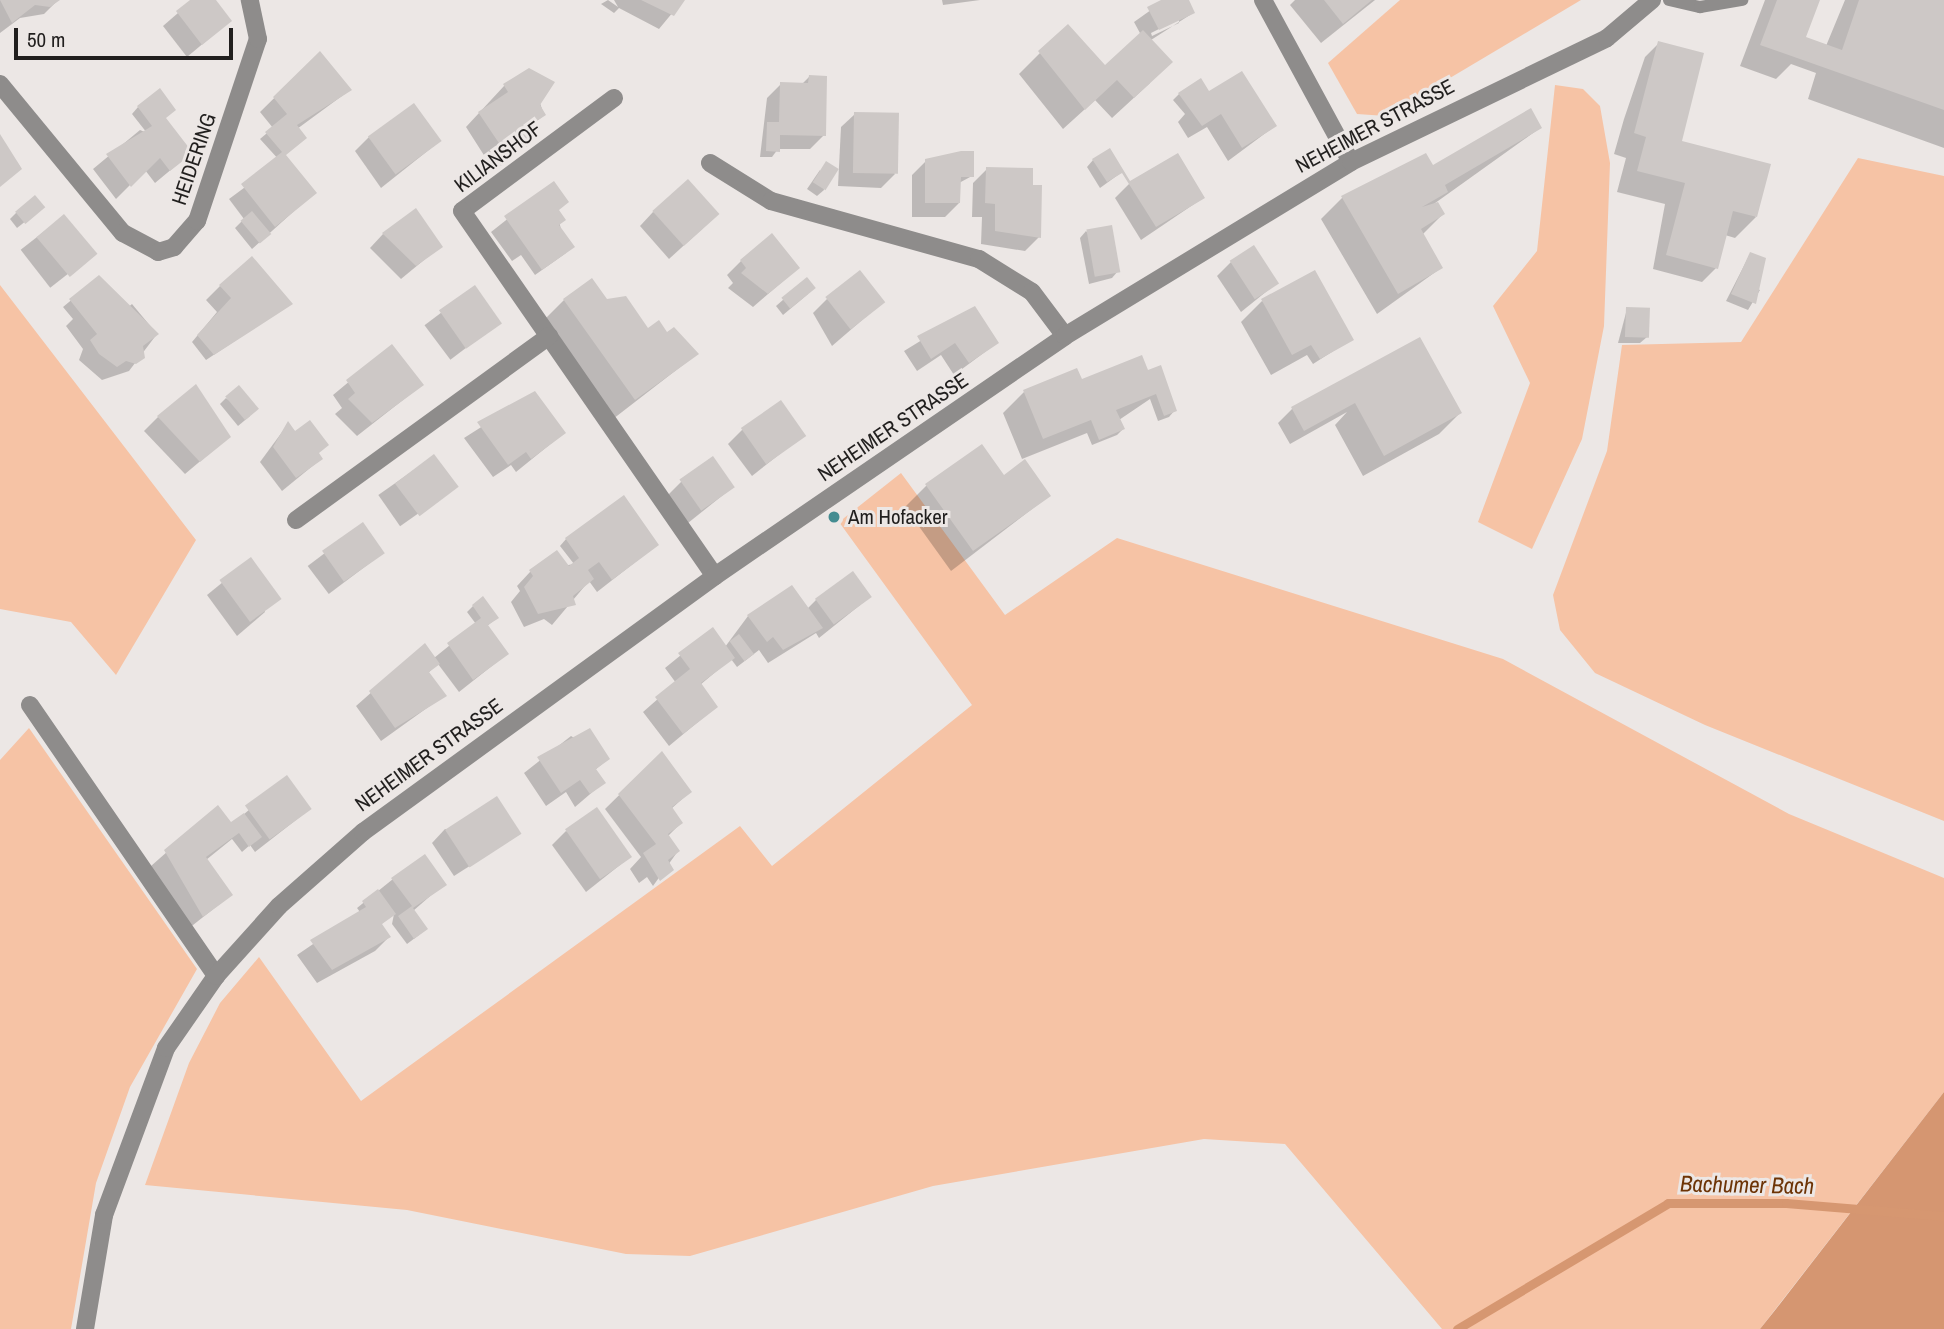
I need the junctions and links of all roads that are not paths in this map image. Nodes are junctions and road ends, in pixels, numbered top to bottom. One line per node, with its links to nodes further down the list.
1 (250, 0): 6 (street, HEIDERING)
2 (1263, 0): 8 (street)
3 (1652, 0): 8 (street, NEHEIMER STRASSE)
4 (1669, 0): 5 (lane)
5 (1742, 0)
6 (0, 84)
7 (614, 98): 10 (street, KILIANSHOF)
8 (1351, 162): 11 (street, NEHEIMER STRASSE)
9 (710, 163): 11 (street)
10 (549, 336): 12 (street); 13 (street, KILIANSHOF)
11 (1065, 336): 13 (street, NEHEIMER STRASSE)
12 (296, 520)
13 (715, 576): 15 (street, NEHEIMER STRASSE)
14 (30, 705): 15 (street)
15 (216, 976): 16 (street, NEHEIMER STRASSE)
16 (85, 1329)

